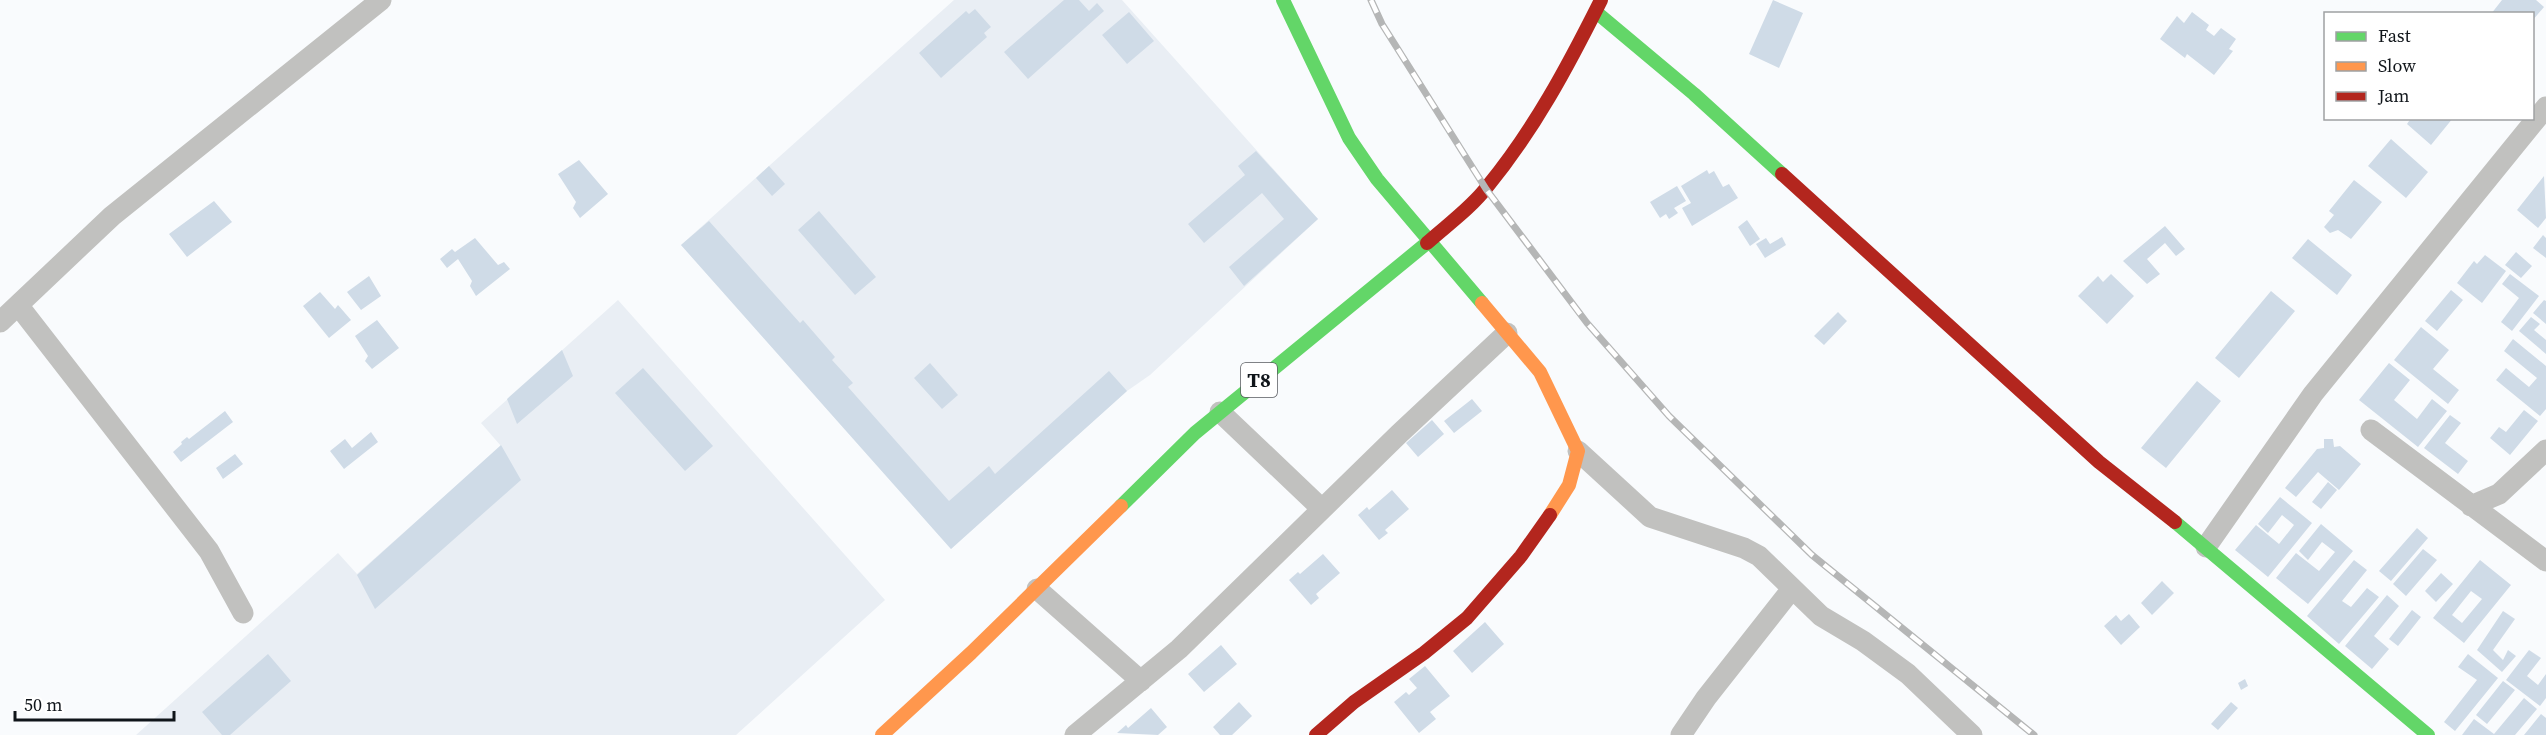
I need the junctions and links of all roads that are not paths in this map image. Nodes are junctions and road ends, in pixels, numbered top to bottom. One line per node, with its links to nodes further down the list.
1 (381, 0): 6 (street)
2 (1283, 0): 5 (main road)
3 (1599, 6): 5 (main road, T8); 15 (main road)
4 (2546, 107): 15 (street)
5 (1428, 242): 8 (main road); 9 (main road, T8)
6 (18, 305): 7 (street); 19 (street)
7 (0, 322)
8 (1507, 333): 12 (main road); 14 (street)
9 (1220, 412): 14 (street); 17 (main road, T8)
10 (2371, 430): 13 (street)
11 (2546, 450): 13 (street)
12 (1578, 451): 18 (street); 23 (main road)
13 (2471, 506): 16 (street)
14 (1322, 509): 20 (street)
15 (2206, 547): 26 (main road)
16 (2546, 561)
17 (1037, 589): 20 (street); 21 (main road, T8)
18 (1791, 590): 24 (street); 25 (street)
19 (243, 613)
20 (1141, 681): 22 (street)
21 (882, 735)
22 (1075, 735)
23 (1316, 735)
24 (1682, 735)
25 (1972, 735)
26 (2428, 735)

